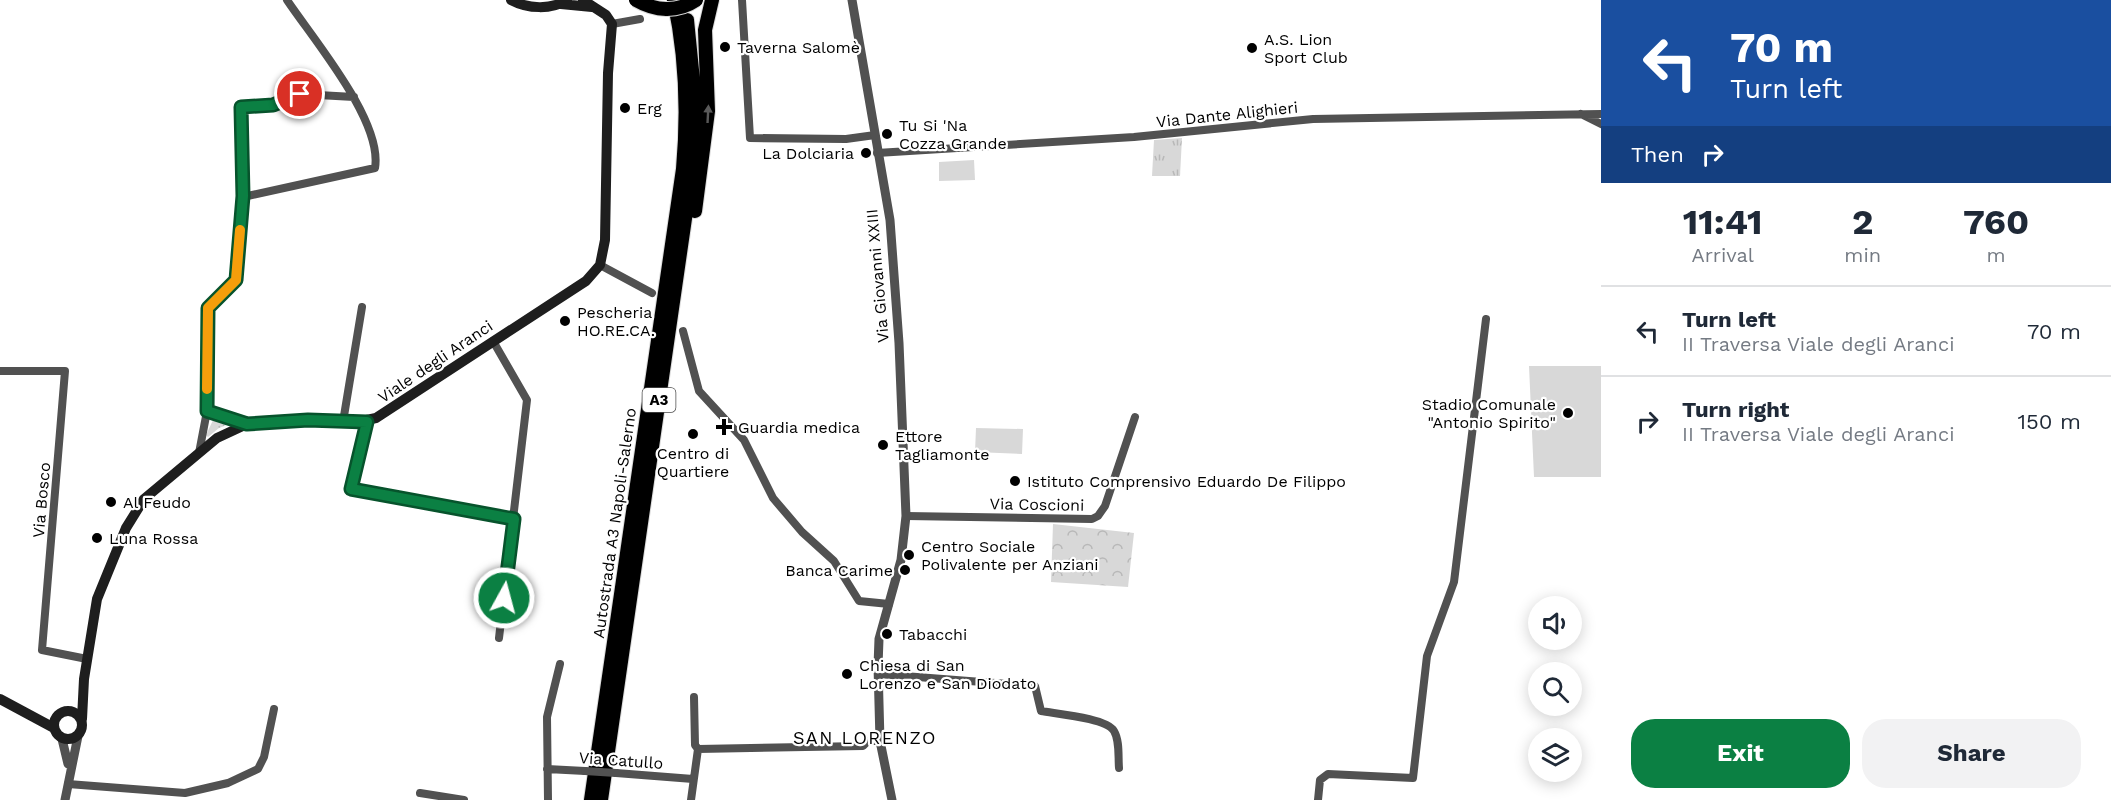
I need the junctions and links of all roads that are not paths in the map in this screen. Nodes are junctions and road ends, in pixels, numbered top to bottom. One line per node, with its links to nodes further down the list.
1 (287, 0): 14 (street)
2 (511, 0): 10 (main road)
3 (636, 0): 6 (highway, bridge)
4 (674, 0): 62 (highway, Autostrada A3 Napoli-Salerno / A3)
5 (684, 0): 26 (highway, Autostrada A3 Napoli-Salerno / A3)
6 (696, 0)
7 (712, 0): 26 (highway, one-way to 7)
8 (742, 0): 18 (street)
9 (852, 0): 18 (street, Via Giovanni XXIII)
10 (564, 2): 11 (main road)
11 (587, 3): 13 (main road)
12 (640, 19): 13 (street)
13 (612, 24): 21 (main road)
14 (354, 97): 20 (street); 20 (street)
15 (1580, 114): 16 (street, Via Dante Alighieri); 17 (street, Via Dante Alighieri); 19 (street, Via Dante Alighieri)
16 (1601, 114)
17 (1601, 124)
18 (875, 135): 19 (street, Via Giovanni XXIII)
19 (877, 153): 35 (street, Via Giovanni XXIII)
20 (243, 196): 29 (street)
21 (600, 265): 22 (street); 27 (main road, Viale degli Aranci)
22 (652, 292)
23 (362, 307): 31 (street)
24 (1486, 319): 66 (street)
25 (683, 331): 37 (street)
26 (669, 337): 63 (highway, Autostrada A3 Napoli-Salerno / A3)
27 (493, 340): 32 (main road, Viale degli Aranci); 36 (street)
28 (0, 370): 39 (street, Via Bosco)
29 (207, 411): 33 (street); 34 (street)
30 (1135, 417): 35 (street, Via Coscioni)
31 (343, 422): 32 (main road, Viale degli Aranci); 33 (main road, Viale degli Aranci)
32 (367, 422): 36 (street)
33 (247, 424): 34 (main road, Viale degli Aranci)
34 (199, 455): 39 (main road, Viale degli Aranci)
35 (906, 516): 37 (street, Via Giovanni XXIII)
36 (514, 519): 38 (street)
37 (889, 604): 41 (street, Via Giovanni XXIII)
38 (499, 638)
39 (87, 659): 42 (main road, Viale degli Aranci)
40 (560, 664): 55 (street)
41 (878, 674): 52 (street, Via Giovanni XXIII); 54 (street)
42 (84, 680): 47 (main road); 48 (main road)
43 (694, 697): 53 (street)
44 (0, 699): 46 (main road)
45 (274, 709): 57 (street)
46 (24, 711): 47 (main road); 49 (main road)
47 (62, 713): 48 (main road); 49 (main road)
48 (82, 719): 50 (main road)
49 (54, 728): 51 (main road)
50 (78, 736): 51 (main road); 57 (street)
51 (62, 739): 57 (street)
52 (880, 741): 53 (street); 65 (street, Via Giovanni XXIII)
53 (698, 749): 56 (street)
54 (1119, 768)
55 (547, 769): 56 (street, Via Catullo, bridge); 61 (street)
56 (693, 778): 64 (street)
57 (68, 782): 59 (street)
58 (420, 793): 60 (street)
59 (65, 800)
60 (464, 800)
61 (548, 800)
62 (591, 800)
63 (601, 800)
64 (691, 800)
65 (892, 800)
66 (1318, 800)

